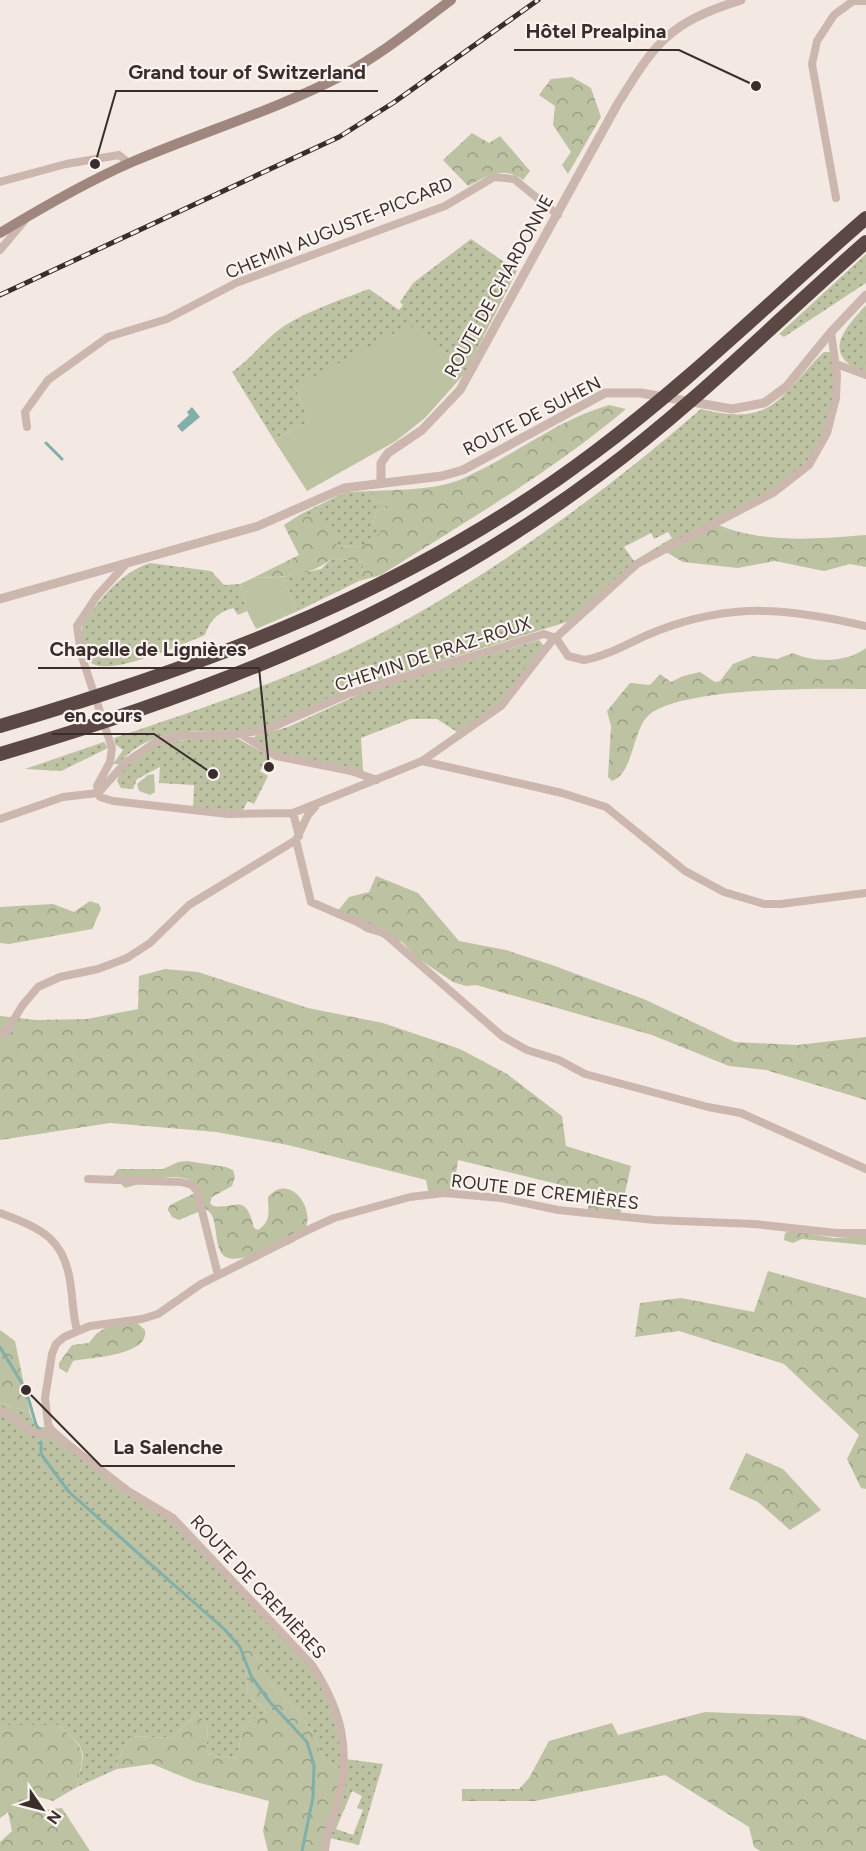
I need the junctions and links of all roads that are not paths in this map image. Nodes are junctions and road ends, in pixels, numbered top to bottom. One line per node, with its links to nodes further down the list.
1 (452, 0): 4 (main road)
2 (741, 0): 7 (street, ROUTE DE CHARDONNE)
3 (866, 1): 6 (street)
4 (129, 163): 5 (street); 8 (main road)
5 (0, 182)
6 (836, 198)
7 (558, 215): 17 (street, CHEMIN AUGUSTE-PICCARD); 18 (street, ROUTE DE CHARDONNE)
8 (28, 216): 10 (main road); 12 (street)
9 (866, 218): 23 (highway)
10 (0, 233)
11 (866, 242): 25 (highway)
12 (0, 250)
13 (866, 295): 14 (street, ROUTE DE SUHEN)
14 (831, 332): 15 (street); 18 (street, ROUTE DE SUHEN)
15 (836, 364): 16 (street); 22 (street)
16 (866, 375)
17 (27, 427)
18 (381, 482): 19 (street)
19 (127, 563): 20 (street); 28 (street)
20 (0, 599)
21 (866, 626): 22 (street)
22 (556, 638): 24 (street, CHEMIN DE PRAZ-ROUX); 26 (street)
23 (0, 726)
24 (241, 734): 27 (street); 28 (street, CHEMIN DE PRAZ-ROUX)
25 (0, 754)
26 (422, 761): 27 (street); 33 (street)
27 (378, 780): 29 (street)
28 (95, 794): 30 (street); 31 (street)
29 (318, 804): 30 (street); 32 (street)
30 (293, 813): 32 (street)
31 (0, 819)
32 (297, 838): 34 (street); 35 (street)
33 (866, 893)
34 (0, 1034)
35 (866, 1168)
36 (88, 1179): 39 (street)
37 (0, 1213): 40 (street)
38 (866, 1233): 39 (street, ROUTE DE CREMIÈRES)
39 (218, 1275): 40 (street, ROUTE DE CREMIÈRES)
40 (77, 1330): 42 (street)
41 (0, 1410): 42 (street)
42 (53, 1433): 43 (street, ROUTE DE CREMIÈRES)
43 (325, 1851)

